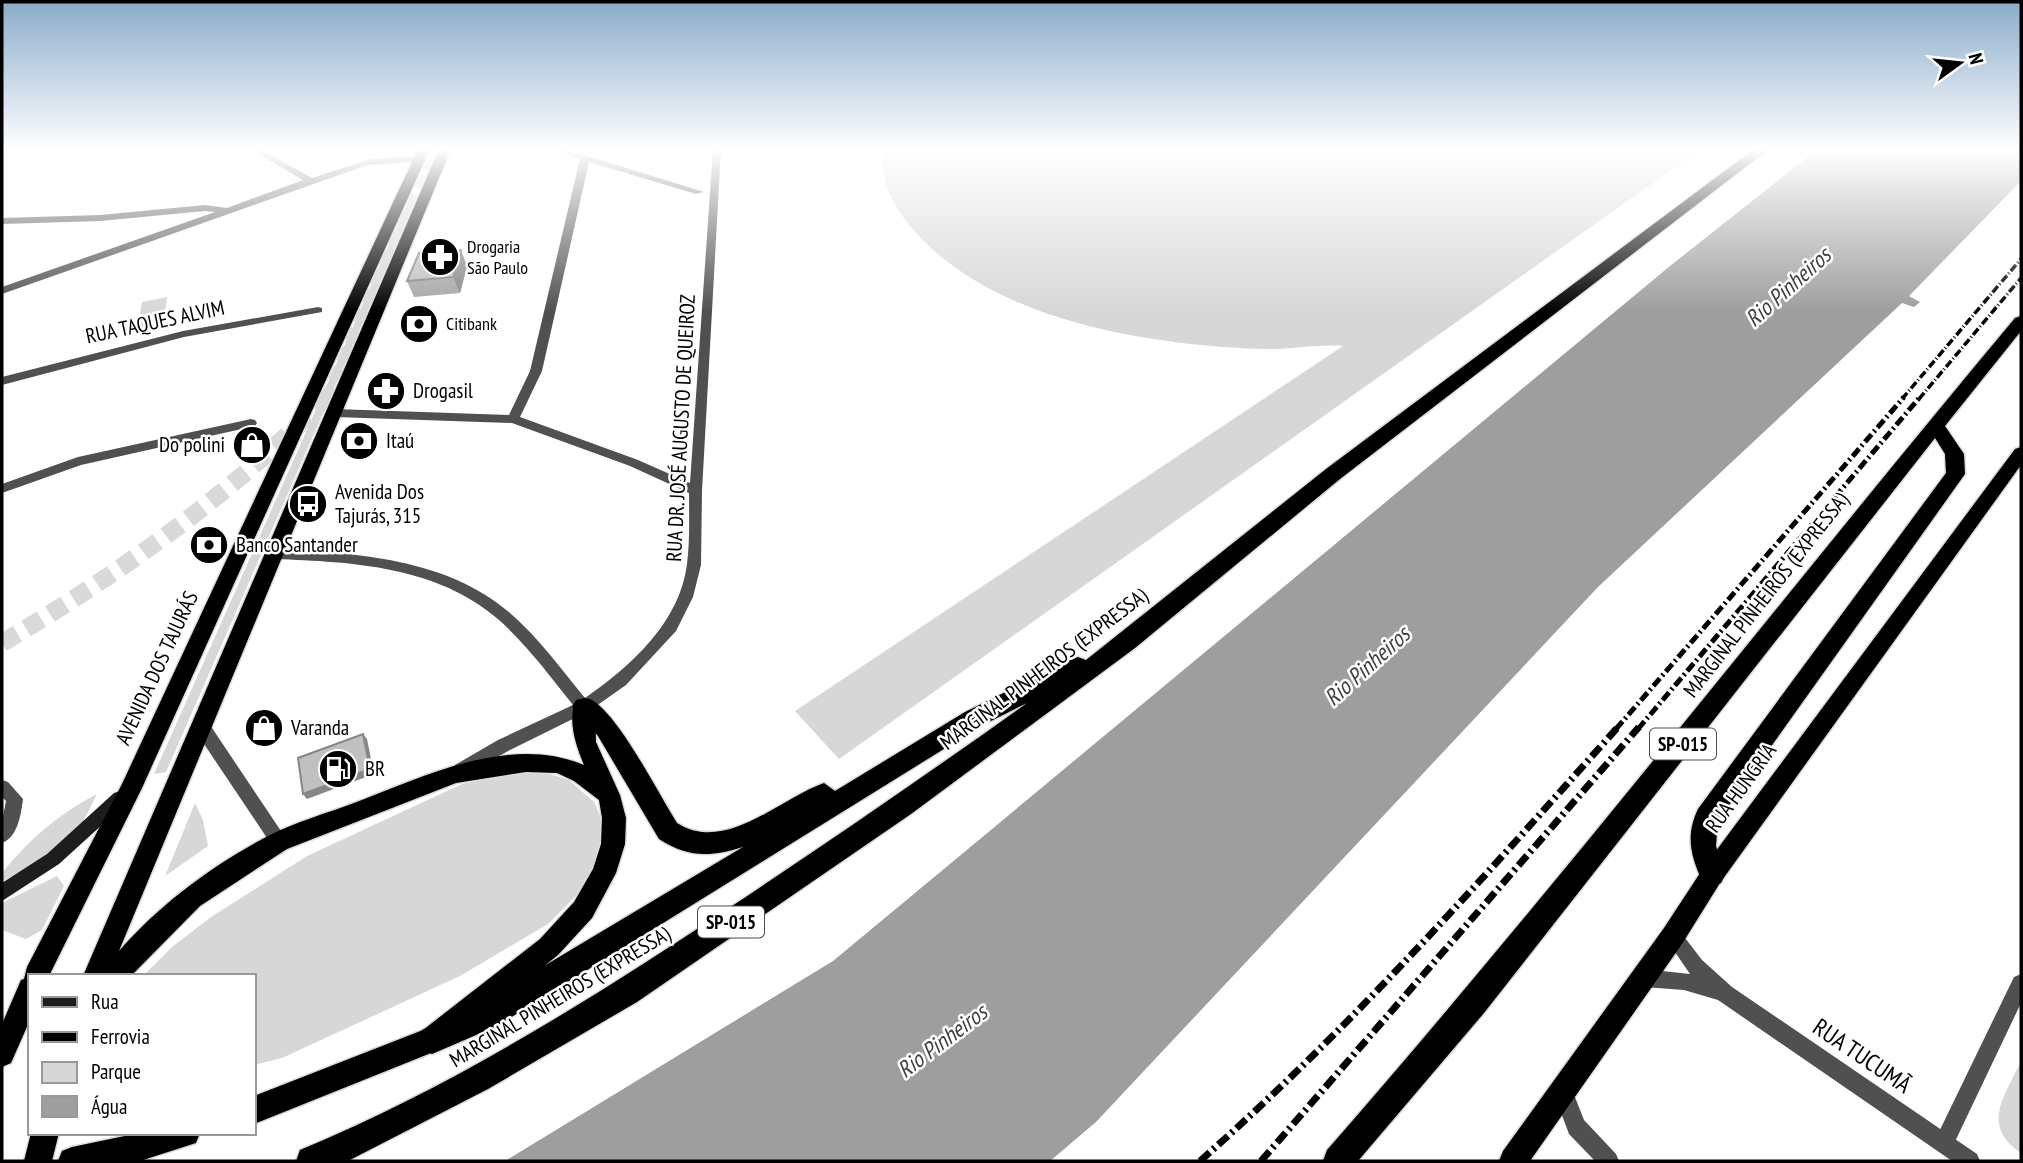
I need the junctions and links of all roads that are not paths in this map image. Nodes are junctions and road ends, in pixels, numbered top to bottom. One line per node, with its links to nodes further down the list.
1 (248, 203): 7 (street)
2 (399, 203): 29 (highway, AVENIDA DOS TAJURÁS)
3 (422, 203): 15 (highway)
4 (575, 203): 16 (street)
5 (714, 203): 21 (street, RUA DR. JOSÉ AUGUSTO DE QUEIROZ)
6 (1691, 203): 23 (highway, MARGINAL PINHEIROS (EXPRESSA) / SP-015)
7 (225, 211): 8 (street); 10 (street)
8 (162, 214): 9 (street); 10 (street)
9 (2, 221)
10 (194, 222): 11 (street)
11 (2, 290)
12 (318, 310): 14 (street, RUA TAQUES ALVIM)
13 (2021, 321): 18 (highway, MARGINAL PINHEIROS (EXPRESSA) / SP-015)
14 (2, 381)
15 (335, 413): 16 (street); 22 (highway)
16 (513, 419): 21 (street)
17 (251, 423): 20 (street)
18 (1934, 425): 33 (highway); 53 (highway, MARGINAL PINHEIROS (EXPRESSA) / SP-015)
19 (2020, 458): 33 (highway, RUA HUNGRIA)
20 (2, 489)
21 (696, 491): 24 (street, RUA DR. JOSÉ AUGUSTO DE QUEIROZ)
22 (275, 554): 24 (street); 25 (highway)
23 (1128, 642): 26 (highway); 52 (highway, MARGINAL PINHEIROS (EXPRESSA) / SP-015)
24 (584, 708): 26 (highway); 27 (street, RUA DR. JOSÉ AUGUSTO DE QUEIROZ); 30 (highway)
25 (202, 727): 32 (street); 37 (highway)
26 (894, 767): 43 (highway)
27 (455, 774): 30 (highway); 32 (highway)
28 (2, 787): 31 (street)
29 (131, 788): 34 (main road); 36 (highway, AVENIDA DOS TAJURÁS)
30 (609, 795): 43 (highway)
31 (2, 836)
32 (278, 842): 38 (highway)
33 (1712, 875): 35 (highway, RUA HUNGRIA)
34 (2, 893)
35 (1673, 936): 39 (highway, RUA HUNGRIA); 42 (street, RUA TUCUMÃ)
36 (37, 974)
37 (97, 974)
38 (116, 974)
39 (1644, 978): 42 (street, RUA TUCUMÃ); 45 (highway, RUA HUNGRIA)
40 (2021, 983): 49 (street)
41 (28, 994): 44 (highway)
42 (1724, 994): 49 (street, RUA TUCUMÃ)
43 (432, 1040): 46 (highway)
44 (2, 1054)
45 (1564, 1094): 54 (highway, RUA HUNGRIA); 55 (street)
46 (256, 1109)
47 (44, 1135): 50 (highway)
48 (179, 1135): 51 (highway)
49 (1944, 1143): 56 (street, RUA TUCUMÃ)
50 (38, 1161)
51 (72, 1161)
52 (311, 1161)
53 (1338, 1161)
54 (1513, 1161)
55 (1609, 1161)
56 (1970, 1161)

